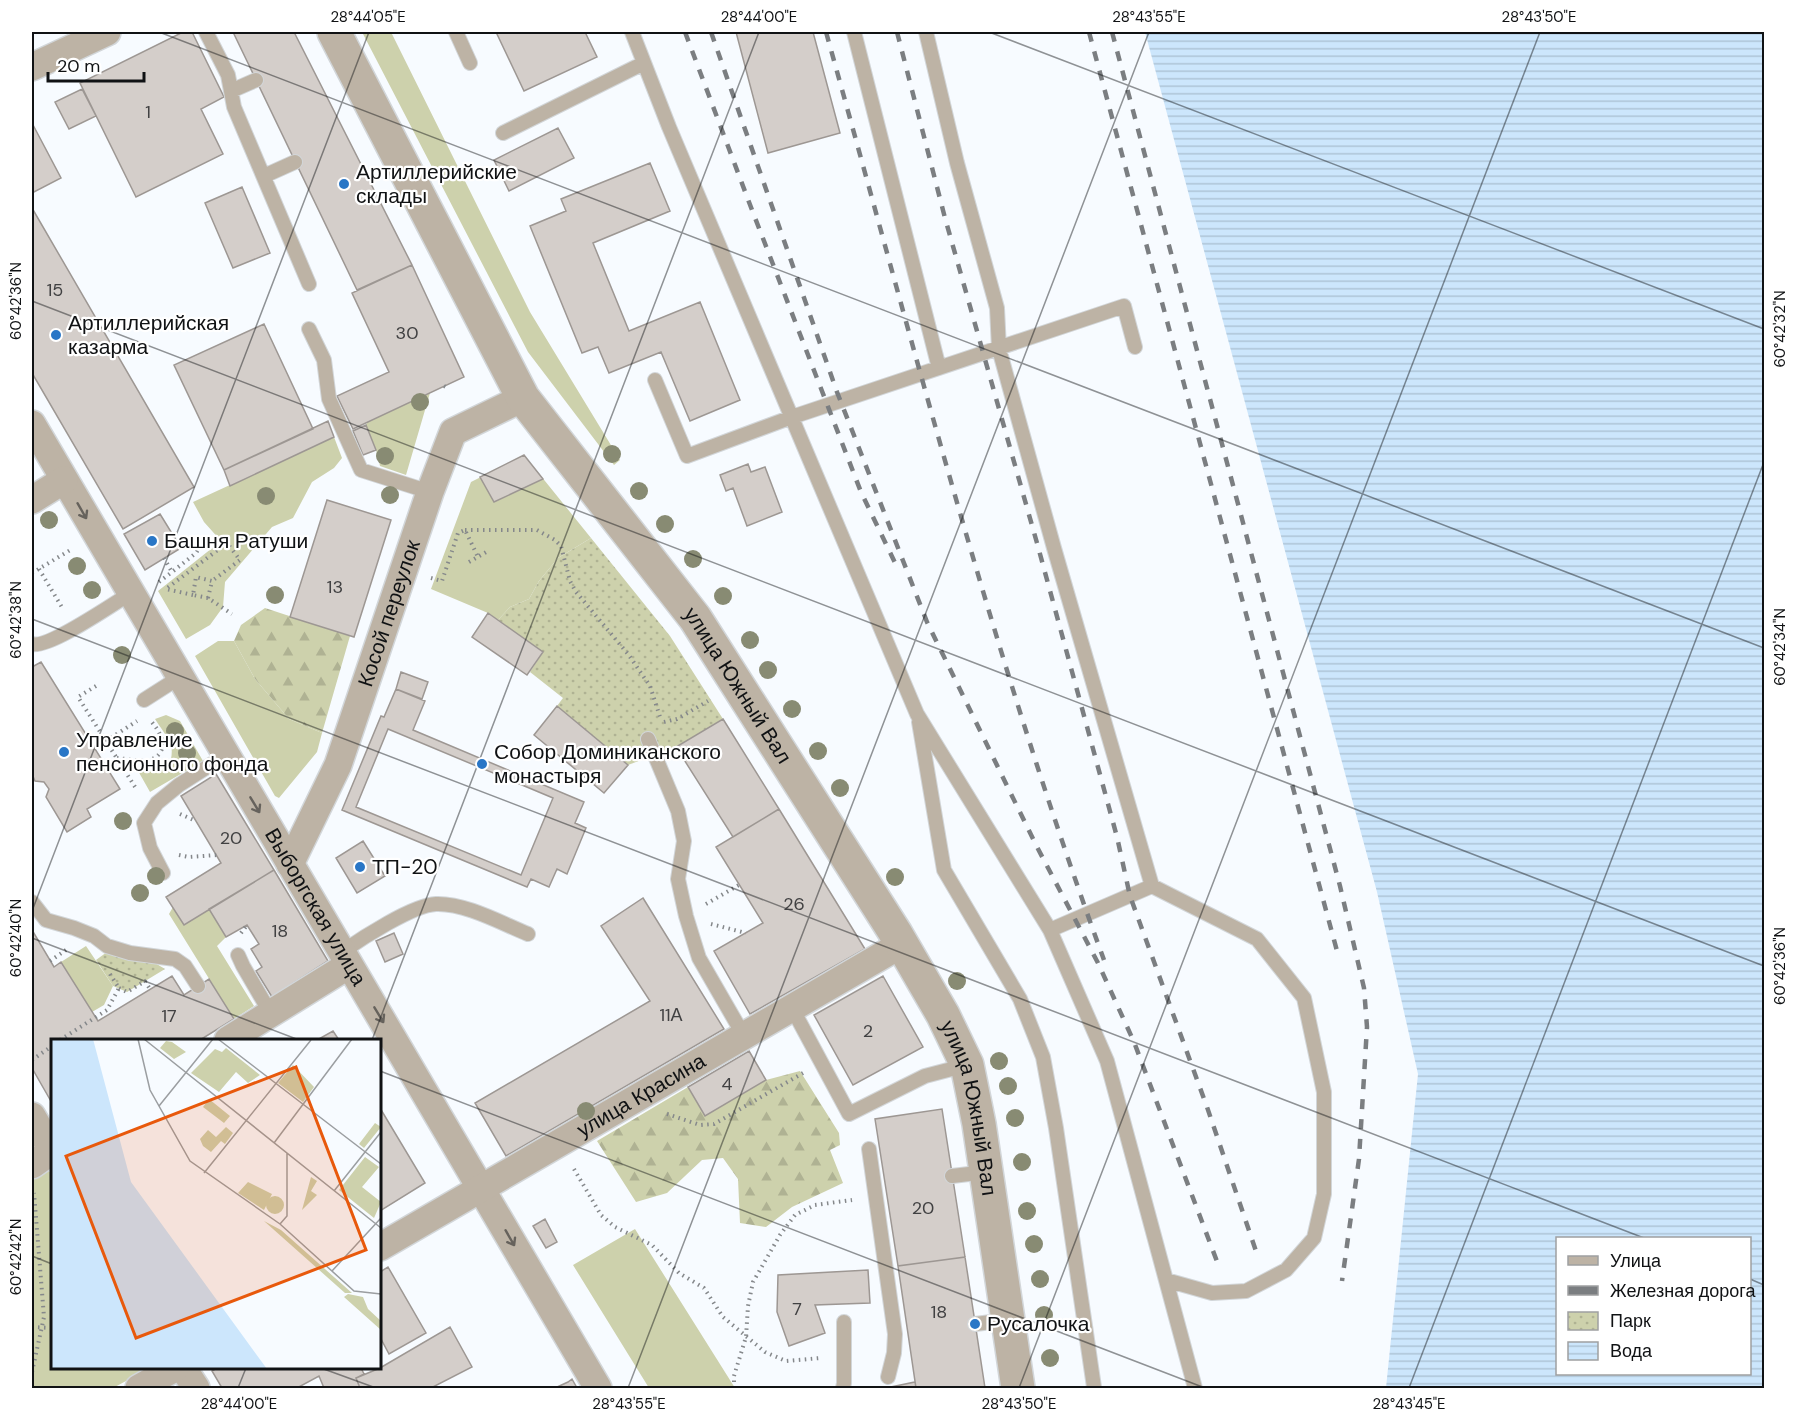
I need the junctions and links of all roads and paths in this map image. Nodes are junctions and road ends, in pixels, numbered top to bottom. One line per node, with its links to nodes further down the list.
1 (206, 32): 12 (lane)
2 (334, 32): 22 (street, улица Южный Вал)
3 (456, 32): 8 (lane)
4 (632, 32): 9 (lane)
5 (854, 32): 20 (lane)
6 (926, 32): 19 (lane)
7 (95, 34): 10 (street)
8 (470, 63)
9 (644, 63): 13 (lane); 23 (lane)
10 (32, 67)
11 (256, 80): 12 (lane)
12 (231, 91): 15 (lane)
13 (503, 133)
14 (295, 162): 15 (lane)
15 (264, 176): 16 (lane)
16 (309, 284)
17 (309, 329): 26 (lane)
18 (1135, 347): 19 (lane)
19 (999, 349): 20 (lane); 65 (lane)
20 (939, 368): 23 (lane)
21 (655, 380): 23 (lane)
22 (523, 398): 26 (street, Косой переулок); 71 (street, улица Южный Вал)
23 (792, 417): 52 (lane)
24 (32, 424): 25 (street, Выборгская улица)
25 (64, 480): 27 (street); 42 (street, Выборгская улица, one-way to 42)
26 (430, 492): 62 (street, Косой переулок)
27 (32, 500)
28 (465, 530): 32 (path); 40 (path); 51 (path)
29 (203, 542): 37 (path)
30 (488, 551): 32 (path)
31 (67, 552): 35 (path)
32 (478, 557): 34 (path)
33 (164, 558): 37 (path)
34 (469, 562)
35 (39, 568): 38 (path); 46 (path)
36 (190, 571): 39 (path); 41 (path); 43 (path)
37 (172, 572): 42 (path)
38 (32, 573)
39 (196, 577): 41 (path); 43 (path)
40 (429, 578)
41 (212, 581): 44 (path)
42 (141, 590): 46 (lane); 48 (street, Выборгская улица)
43 (193, 595): 44 (path)
44 (208, 598): 45 (path)
45 (232, 614)
46 (75, 627): 47 (lane)
47 (32, 644)
48 (180, 677): 50 (lane); 57 (street, Выборгская улица)
49 (96, 686): 56 (path)
50 (144, 700)
51 (700, 706)
52 (917, 714): 68 (lane); 112 (lane)
53 (148, 715): 58 (path)
54 (139, 720): 56 (path)
55 (648, 740): 67 (lane)
56 (106, 742): 58 (path)
57 (226, 755): 60 (lane); 62 (street, Выборгская улица, one-way to 62)
58 (116, 758): 59 (path)
59 (137, 790)
60 (150, 848): 61 (path); 63 (lane)
61 (217, 855)
62 (290, 864): 73 (street, Выборгская улица)
63 (163, 873)
64 (739, 885): 67 (path)
65 (1152, 886): 68 (lane); 99 (lane)
66 (32, 902): 76 (lane)
67 (686, 916): 69 (path); 81 (lane)
68 (1050, 930): 99 (lane)
69 (746, 933)
70 (528, 934): 73 (lane)
71 (902, 944): 78 (street, улица Красина); 85 (street, улица Южный Вал)
72 (238, 955): 79 (lane)
73 (345, 958): 79 (street); 96 (street, Выборгская улица, one-way to 96)
74 (103, 964): 82 (path)
75 (145, 981): 77 (path)
76 (198, 986)
77 (150, 989)
78 (792, 1008): 81 (street, улица Красина); 85 (lane)
79 (271, 1014): 80 (street)
80 (232, 1036)
81 (744, 1036): 87 (street, улица Красина)
82 (63, 1039)
83 (51, 1047): 84 (path)
84 (32, 1060)
85 (967, 1065): 93 (street, улица Южный Вал)
86 (782, 1084): 87 (path)
87 (629, 1102): 89 (street, улица Красина)
88 (32, 1116): 90 (street)
89 (559, 1142): 96 (street, улица Красина); 106 (path)
90 (51, 1149)
91 (870, 1149): 111 (lane)
92 (51, 1152): 95 (street)
93 (986, 1172): 94 (lane); 100 (street, улица Южный Вал)
94 (952, 1176)
95 (33, 1178): 104 (path)
96 (480, 1188): 98 (street, улица Красина); 115 (street, Выборгская улица, one-way to 115)
97 (835, 1203): 106 (path)
98 (381, 1246)
99 (1166, 1280): 119 (lane)
100 (1008, 1320): 102 (lane); 118 (street, улица Южный Вал)
101 (844, 1322): 107 (lane)
102 (975, 1324)
103 (32, 1327): 104 (path)
104 (42, 1327): 105 (path); 110 (path)
105 (51, 1328)
106 (746, 1336): 107 (path); 116 (path)
107 (844, 1355): 117 (lane)
108 (173, 1369): 113 (street)
109 (184, 1369): 114 (street)
110 (32, 1372)
111 (888, 1377)
112 (1094, 1387)
113 (139, 1389)
114 (196, 1389)
115 (598, 1389)
116 (734, 1389)
117 (843, 1389)
118 (1018, 1389)
119 (1196, 1389)

